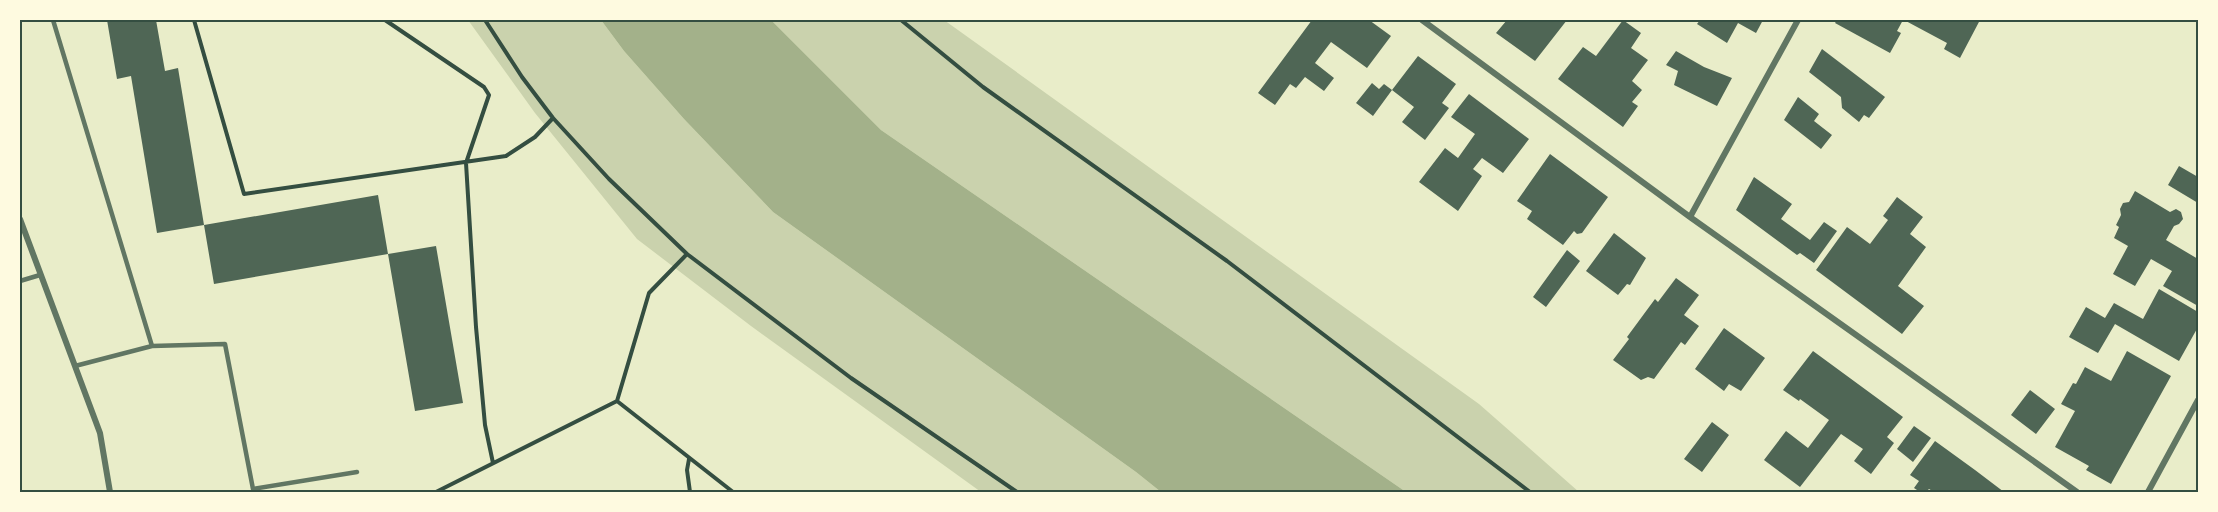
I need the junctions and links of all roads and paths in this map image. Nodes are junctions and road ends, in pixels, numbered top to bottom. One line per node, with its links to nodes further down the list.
1 (53, 20): 15 (lane)
2 (194, 20): 9 (path)
3 (384, 20): 9 (path)
4 (485, 20): 8 (path)
5 (901, 20): 27 (path)
6 (1422, 20): 10 (street)
7 (1798, 20): 10 (street)
8 (553, 118): 9 (path); 12 (path)
9 (466, 163): 20 (path)
10 (1690, 218): 28 (street)
11 (20, 219): 13 (street)
12 (687, 254): 18 (path); 26 (path)
13 (40, 275): 14 (lane); 16 (street)
14 (20, 280)
15 (152, 346): 16 (lane); 21 (lane)
16 (75, 366): 22 (street)
17 (2199, 400): 29 (street)
18 (617, 402): 19 (path); 20 (path)
19 (689, 459): 24 (path); 25 (path)
20 (494, 464): 23 (path)
21 (357, 472)
22 (110, 492)
23 (436, 492)
24 (690, 492)
25 (733, 492)
26 (1017, 492)
27 (1530, 492)
28 (2077, 492)
29 (2148, 492)

